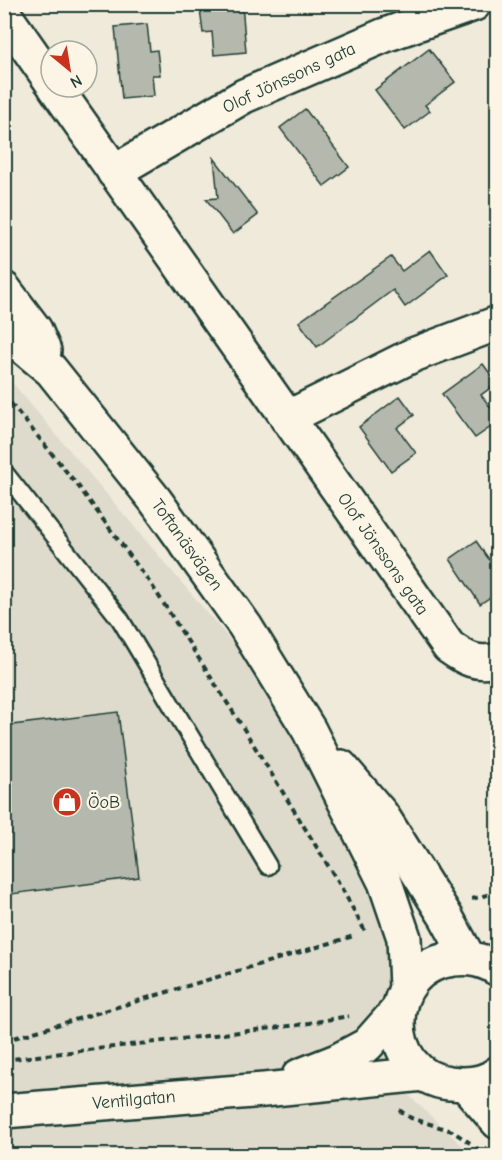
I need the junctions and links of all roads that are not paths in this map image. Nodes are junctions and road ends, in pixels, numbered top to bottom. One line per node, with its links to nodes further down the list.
1 (474, 4): 5 (street, Olof Jönssons gata)
2 (4, 14): 3 (street)
3 (39, 64)
4 (64, 99): 5 (street, Olof Jönssons gata)
5 (114, 172): 10 (street, Olof Jönssons gata)
6 (4, 289): 9 (street, Toftanäsvägen)
7 (498, 323): 10 (street)
8 (4, 327): 9 (street, Toftanäsvägen)
9 (51, 370): 13 (street, Toftanäsvägen)
10 (287, 418): 12 (street, Olof Jönssons gata)
11 (4, 472): 14 (lane)
12 (498, 660)
13 (309, 730): 15 (street, Toftanäsvägen); 16 (street, Toftanäsvägen)
14 (268, 866)
15 (483, 963): 16 (street, Toftanäsvägen)
16 (402, 999): 18 (street, Toftanäsvägen); 20 (street, Ventilgatan)
17 (498, 1073): 19 (street)
18 (423, 1074): 19 (street); 20 (street, Ventilgatan)
19 (466, 1085): 22 (street)
20 (264, 1090): 21 (street, Ventilgatan)
21 (4, 1111)
22 (498, 1122)

